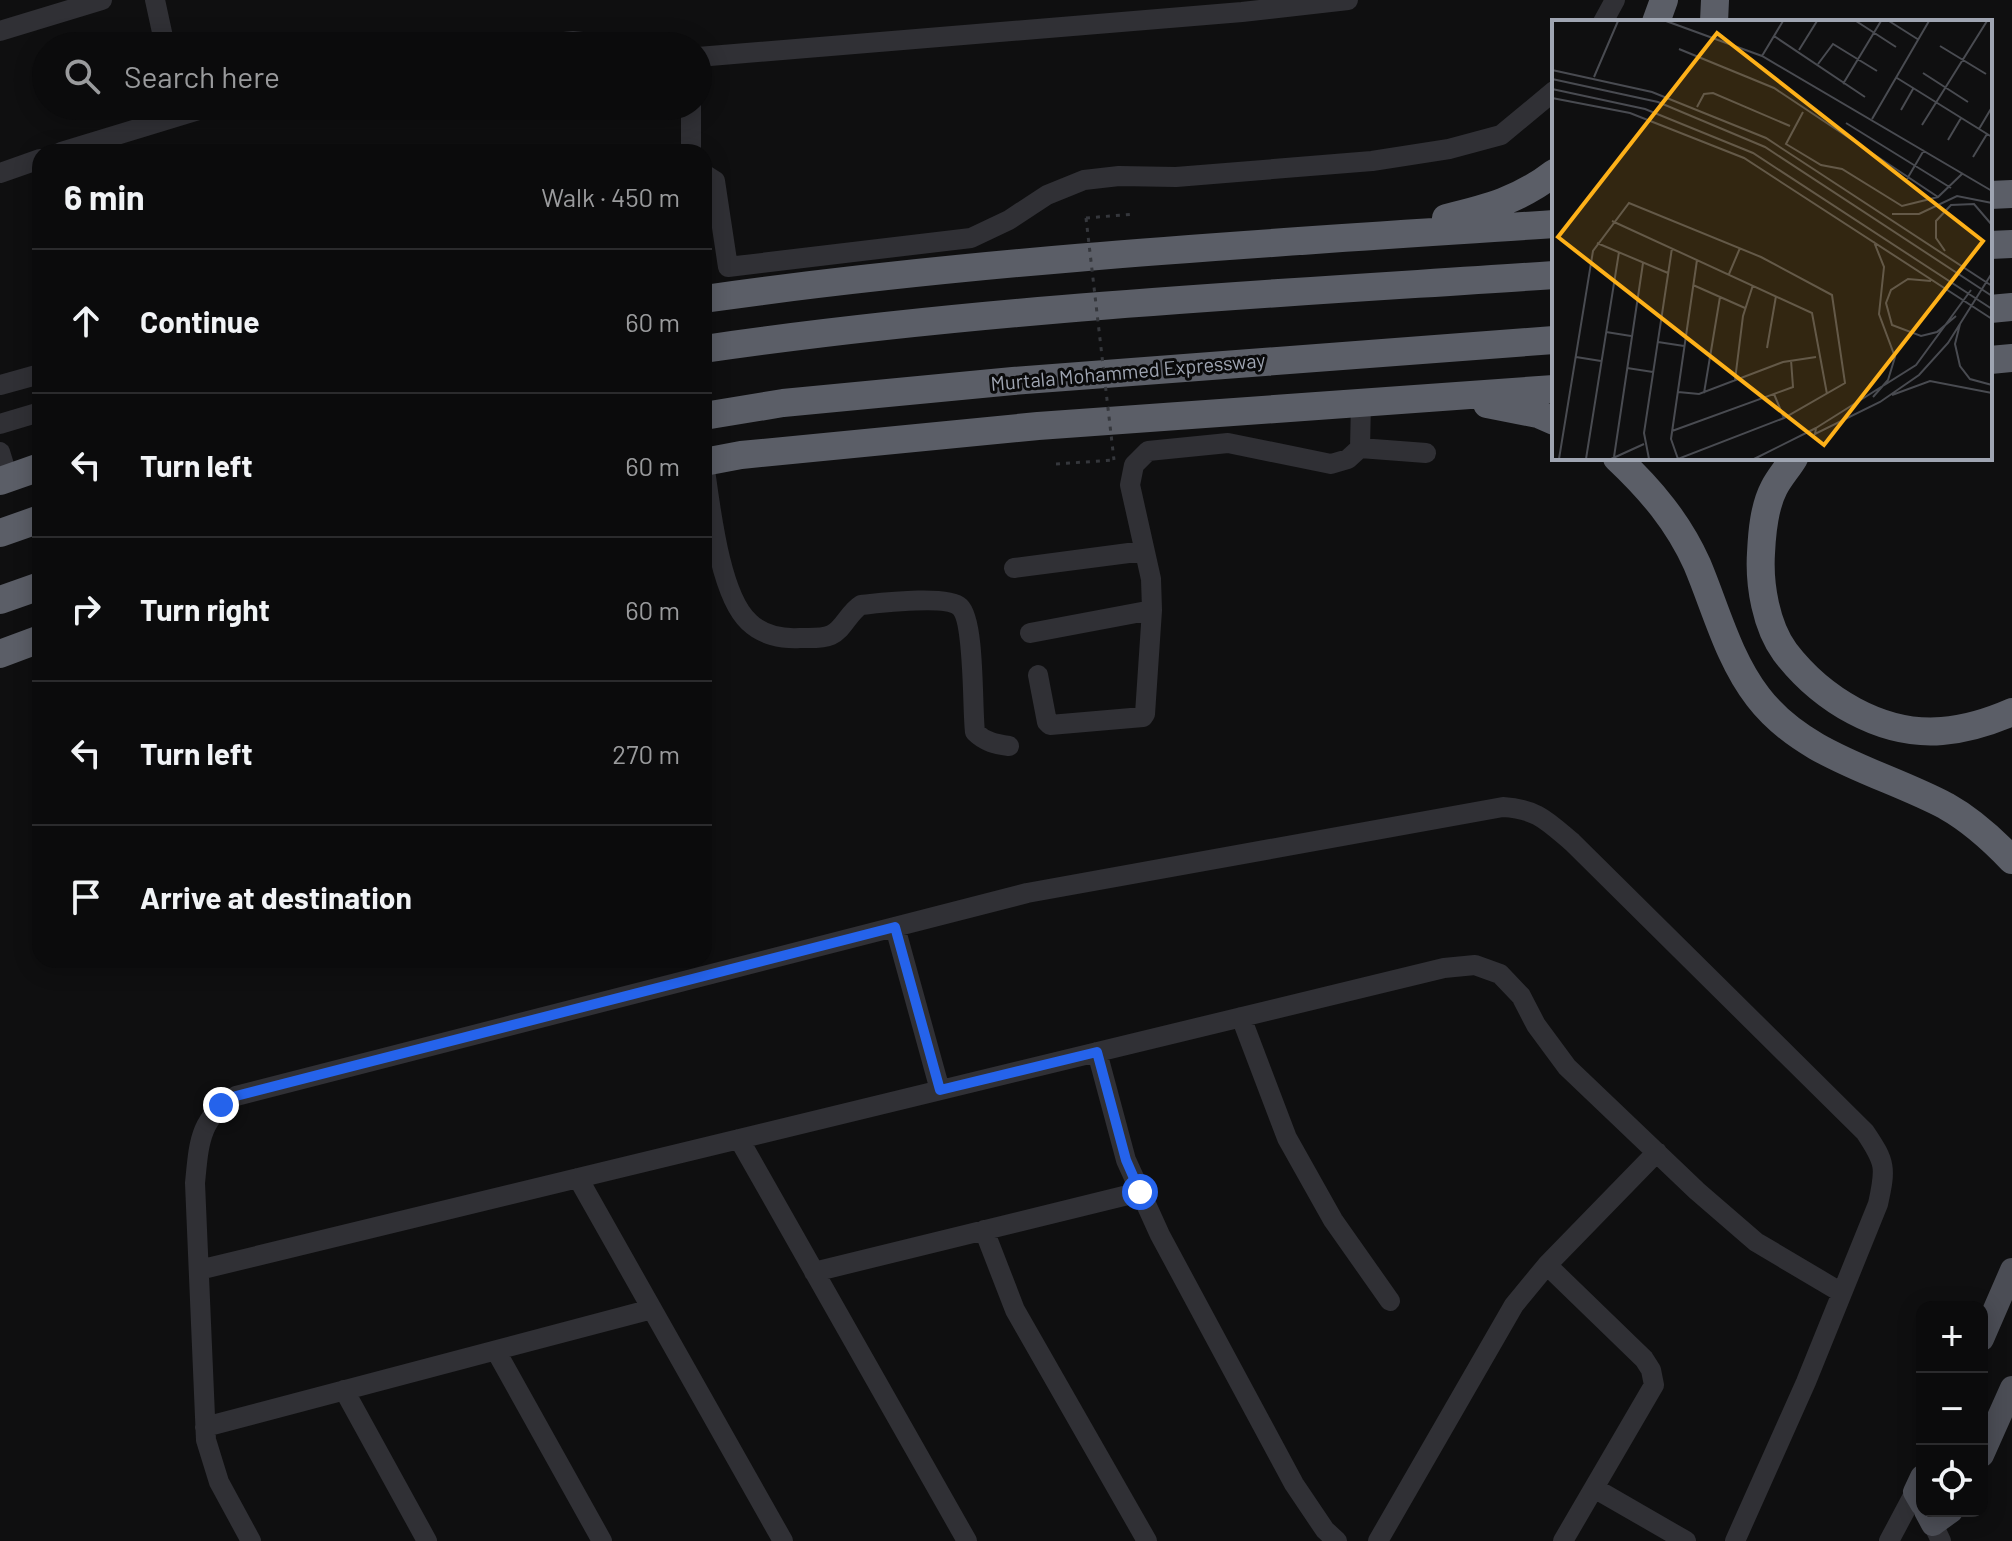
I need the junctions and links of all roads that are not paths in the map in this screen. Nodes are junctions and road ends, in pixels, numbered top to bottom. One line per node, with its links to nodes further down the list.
1 (102, 0): 10 (street)
2 (155, 0): 11 (street)
3 (1348, 0): 12 (street)
4 (1615, 0): 7 (street)
5 (1664, 0): 8 (highway)
6 (1715, 0): 9 (highway)
7 (1604, 20)
8 (1657, 20)
9 (1714, 20)
10 (0, 31)
11 (162, 32)
12 (712, 56)
13 (1552, 93): 21 (street)
14 (150, 120): 16 (street)
15 (691, 120): 17 (street)
16 (83, 144)
17 (691, 144)
18 (32, 162): 19 (street)
19 (0, 173)
20 (1552, 175): 25 (highway)
21 (712, 179)
22 (2012, 194): 23 (highway)
23 (1992, 195)
24 (1552, 224): 25 (highway)
25 (1347, 238): 29 (highway)
26 (2012, 244): 27 (highway)
27 (1992, 245)
28 (1552, 275): 33 (highway)
29 (712, 298)
30 (2012, 307): 31 (highway)
31 (1992, 309)
32 (1552, 340): 42 (highway, Murtala Mohammed Expressway)
33 (712, 348)
34 (2012, 358): 35 (highway)
35 (1992, 360)
36 (32, 376): 37 (street)
37 (0, 385)
38 (1552, 389): 39 (highway)
39 (1406, 399): 40 (highway); 43 (highway)
40 (1361, 402): 45 (street); 49 (highway)
41 (32, 414): 44 (street)
42 (712, 415)
43 (1552, 420)
44 (0, 424)
45 (1360, 448): 46 (street); 55 (street)
46 (1426, 453)
47 (1619, 460): 66 (highway)
48 (1793, 460): 64 (highway)
49 (712, 461)
50 (32, 468): 51 (highway)
51 (3, 470)
52 (712, 517): 65 (street)
53 (32, 522): 54 (highway)
54 (0, 533)
55 (1144, 551): 56 (street); 59 (street)
56 (1014, 568)
57 (32, 589): 58 (highway)
58 (0, 600)
59 (1152, 610): 60 (street); 63 (street)
60 (1030, 633)
61 (32, 642): 62 (highway)
62 (0, 654)
63 (1038, 675)
64 (2012, 712)
65 (1009, 746)
66 (2012, 860)
67 (895, 927): 70 (street); 77 (street); 80 (street)
68 (1241, 1017): 69 (street); 72 (street); 81 (street)
69 (1097, 1052): 70 (street); 74 (street)
70 (940, 1090): 71 (street)
71 (739, 1139): 73 (street); 79 (street)
72 (1657, 1152): 76 (street); 80 (street)
73 (578, 1178): 77 (street); 82 (street)
74 (1140, 1192): 75 (street); 97 (street)
75 (984, 1230): 79 (street); 96 (street)
76 (1547, 1265): 89 (street); 98 (street)
77 (199, 1270): 87 (street)
78 (2012, 1270): 83 (main road)
79 (814, 1272): 95 (street)
80 (1842, 1293): 101 (street)
81 (1390, 1301)
82 (652, 1309): 84 (street); 94 (street)
83 (1988, 1325)
84 (496, 1351): 86 (street); 93 (street)
85 (2012, 1388): 88 (main road)
86 (344, 1390): 87 (street); 92 (street)
87 (205, 1427): 91 (street)
88 (1986, 1445)
89 (1594, 1488): 99 (street); 100 (street)
90 (1920, 1517): 102 (street)
91 (251, 1541)
92 (427, 1541)
93 (602, 1541)
94 (783, 1541)
95 (967, 1541)
96 (1147, 1541)
97 (1337, 1541)
98 (1378, 1541)
99 (1563, 1541)
100 (1686, 1541)
101 (1735, 1541)
102 (1889, 1541)

